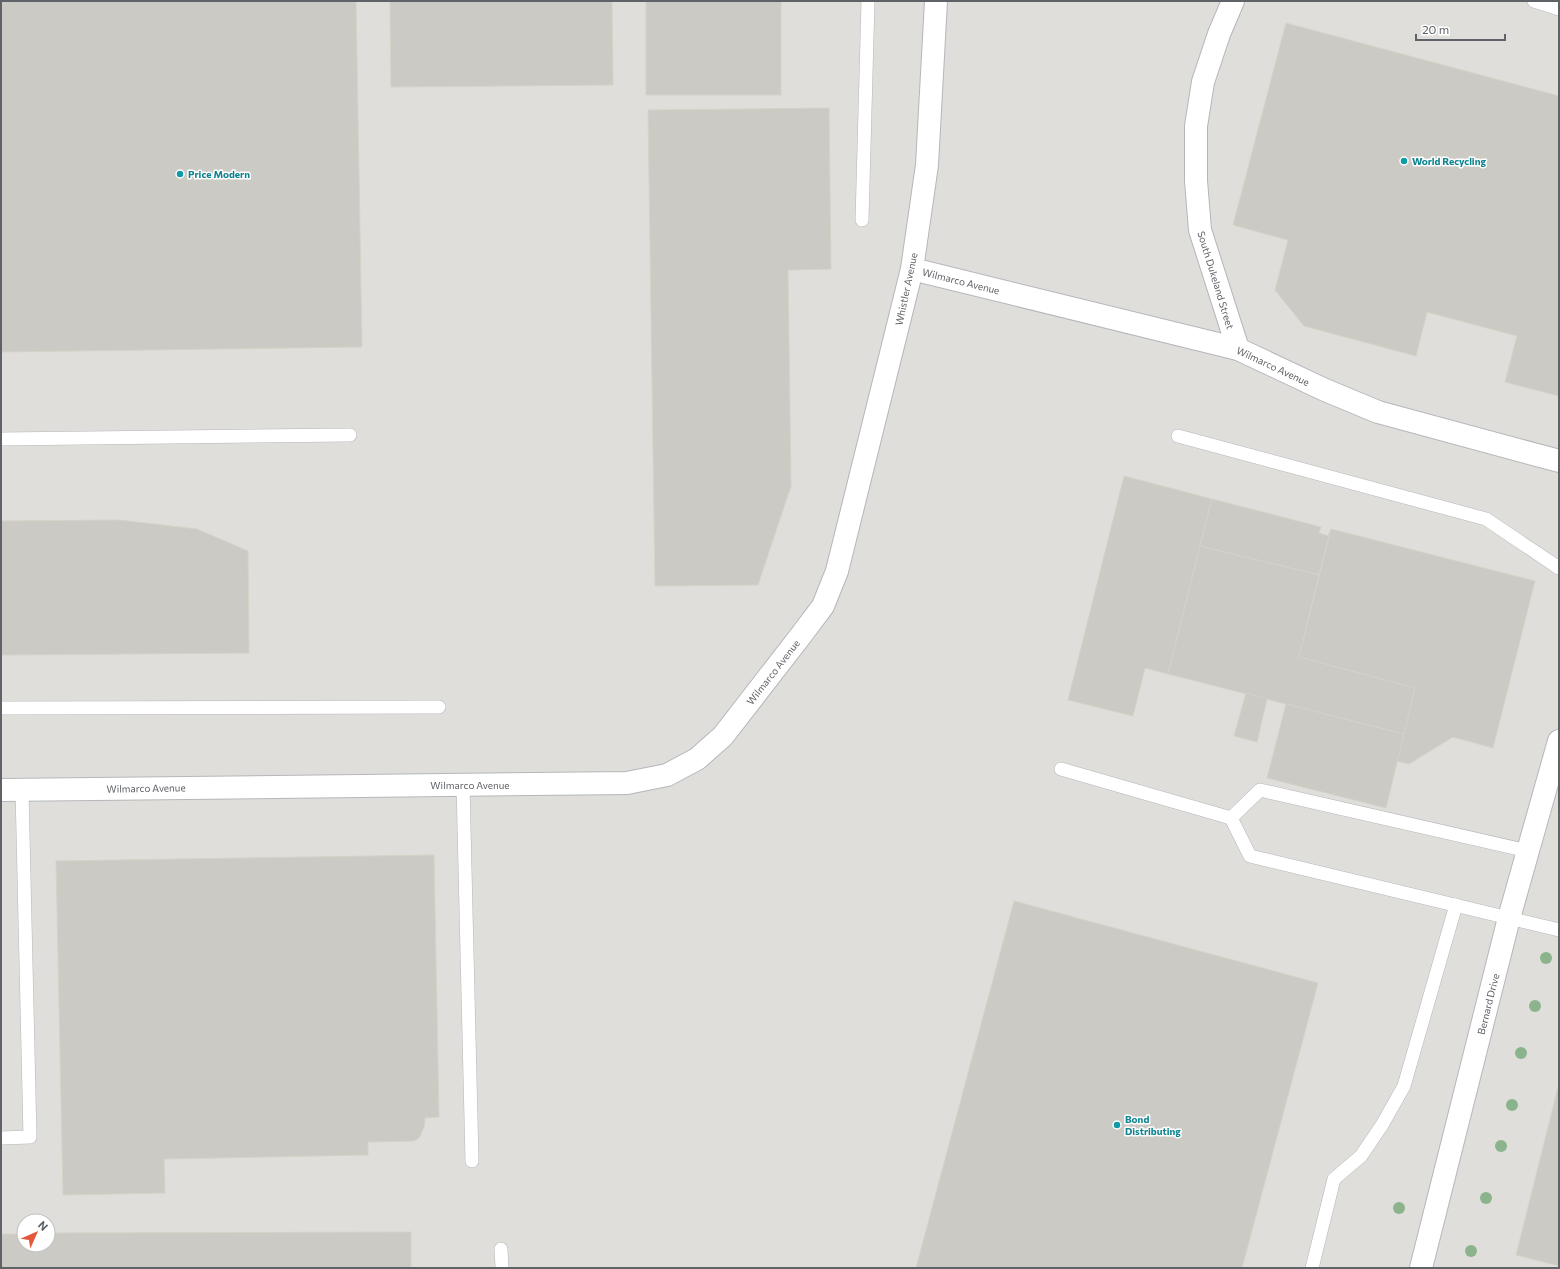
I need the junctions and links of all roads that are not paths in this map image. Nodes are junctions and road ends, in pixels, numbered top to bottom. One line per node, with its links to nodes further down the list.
1 (868, 1): 6 (lane)
2 (936, 1): 7 (street, Whistler Avenue)
3 (1232, 1): 8 (street, South Dukeland Street)
4 (1534, 1): 5 (lane)
5 (1559, 9)
6 (862, 220)
7 (912, 269): 8 (street, Wilmarco Avenue); 14 (street, Whistler Avenue)
8 (1238, 349): 12 (street, Wilmarco Avenue)
9 (350, 435): 11 (lane)
10 (1178, 436): 13 (lane)
11 (1, 439)
12 (1559, 461)
13 (1559, 568)
14 (837, 571): 20 (street, Wilmarco Avenue)
15 (439, 707): 16 (lane)
16 (1, 708)
17 (1559, 741): 23 (street, Bernard Drive)
18 (1061, 769): 22 (lane)
19 (1, 777): 21 (lane)
20 (463, 785): 21 (street, Wilmarco Avenue); 28 (lane)
21 (8, 790): 27 (lane)
22 (1231, 818): 23 (lane); 24 (lane)
23 (1528, 852): 25 (street, Bernard Drive)
24 (1456, 905): 25 (lane); 31 (lane)
25 (1509, 918): 26 (lane); 32 (street, Bernard Drive)
26 (1559, 930)
27 (1, 1138)
28 (472, 1161)
29 (501, 1249): 30 (lane)
30 (502, 1268)
31 (1312, 1268)
32 (1421, 1268)

